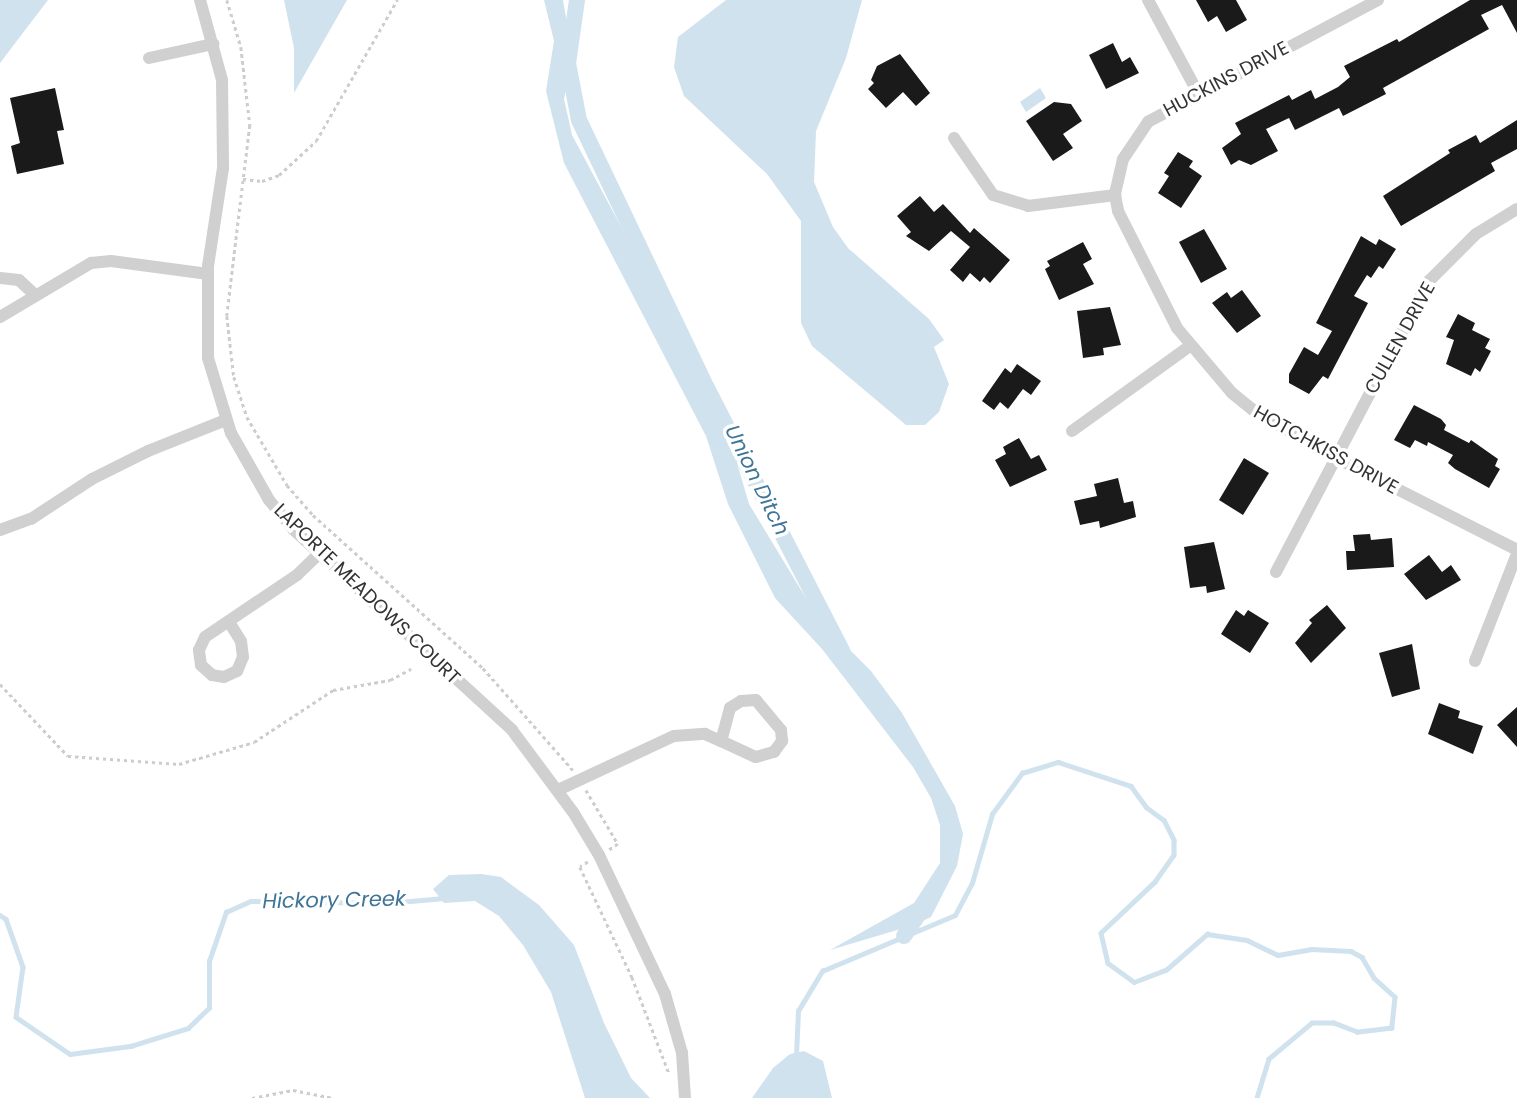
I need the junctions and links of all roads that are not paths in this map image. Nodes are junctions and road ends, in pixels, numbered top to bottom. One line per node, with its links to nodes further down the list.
1 (200, 0): 4 (street, LAPORTE MEADOWS COURT)
2 (1148, 0): 6 (street)
3 (1378, 0): 6 (street, HUCKINS DRIVE)
4 (213, 44): 5 (street); 10 (street, LAPORTE MEADOWS COURT)
5 (149, 58)
6 (1198, 93): 8 (street, HUCKINS DRIVE)
7 (954, 138): 8 (street)
8 (1115, 195): 14 (street, HOTCHKISS DRIVE)
9 (1517, 209): 17 (street, CULLEN DRIVE)
10 (208, 274): 12 (street); 15 (street, LAPORTE MEADOWS COURT)
11 (0, 278): 12 (street)
12 (35, 295): 13 (street)
13 (0, 317)
14 (1190, 346): 16 (street); 17 (street, HOTCHKISS DRIVE)
15 (226, 419): 18 (street); 20 (street, LAPORTE MEADOWS COURT)
16 (1072, 431)
17 (1336, 458): 19 (street, HOTCHKISS DRIVE); 21 (street, CULLEN DRIVE)
18 (0, 530)
19 (1517, 552): 23 (street)
20 (319, 554): 22 (street); 25 (street, LAPORTE MEADOWS COURT)
21 (1276, 572)
22 (229, 622)
23 (1475, 662)
24 (721, 741): 24 (street); 25 (street)
25 (558, 790): 26 (street, LAPORTE MEADOWS COURT)
26 (685, 1098)

